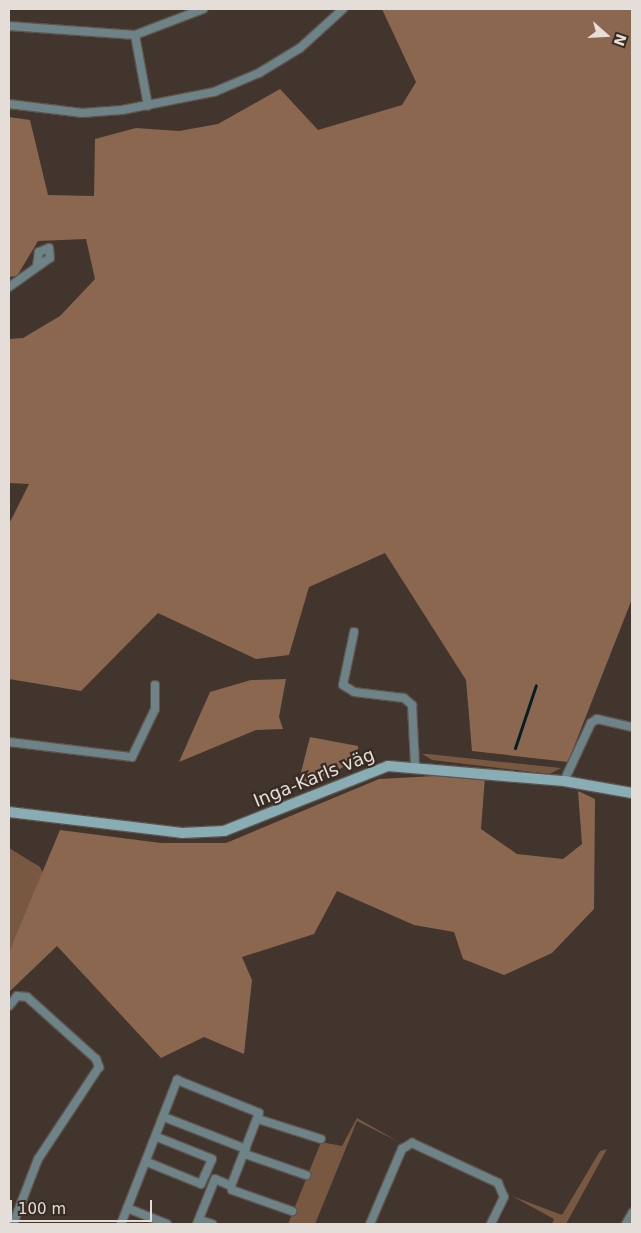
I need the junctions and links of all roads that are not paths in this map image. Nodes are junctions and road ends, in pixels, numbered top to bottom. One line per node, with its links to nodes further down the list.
1 (203, 9): 4 (street)
2 (342, 9): 6 (street)
3 (9, 26): 4 (street)
4 (135, 35): 6 (street)
5 (9, 104): 6 (street)
6 (148, 106)
7 (37, 266): 8 (street)
8 (9, 286)
9 (354, 632): 13 (street)
10 (155, 685): 12 (street)
11 (632, 727): 14 (street)
12 (9, 742)
13 (415, 765): 14 (street, Inga-Karls väg); 16 (street, Inga-Karls väg)
14 (564, 781): 15 (street, Inga-Karls väg)
15 (632, 793)
16 (9, 812)
17 (9, 1006): 31 (street)
18 (164, 1117): 19 (street); 20 (street); 22 (street)
19 (258, 1119): 21 (street); 22 (street)
20 (157, 1137): 23 (street); 24 (street)
21 (321, 1139)
22 (246, 1152): 25 (street); 27 (street)
23 (147, 1162): 24 (street); 28 (street)
24 (205, 1175): 26 (street)
25 (306, 1175)
26 (215, 1179): 27 (street); 32 (street)
27 (231, 1186): 29 (street)
28 (127, 1208): 33 (street); 34 (street)
29 (292, 1211)
30 (632, 1214): 38 (street)
31 (12, 1221)
32 (198, 1222): 35 (street)
33 (121, 1224)
34 (167, 1224)
35 (212, 1224)
36 (370, 1224): 37 (street)
37 (491, 1224)
38 (626, 1224)

